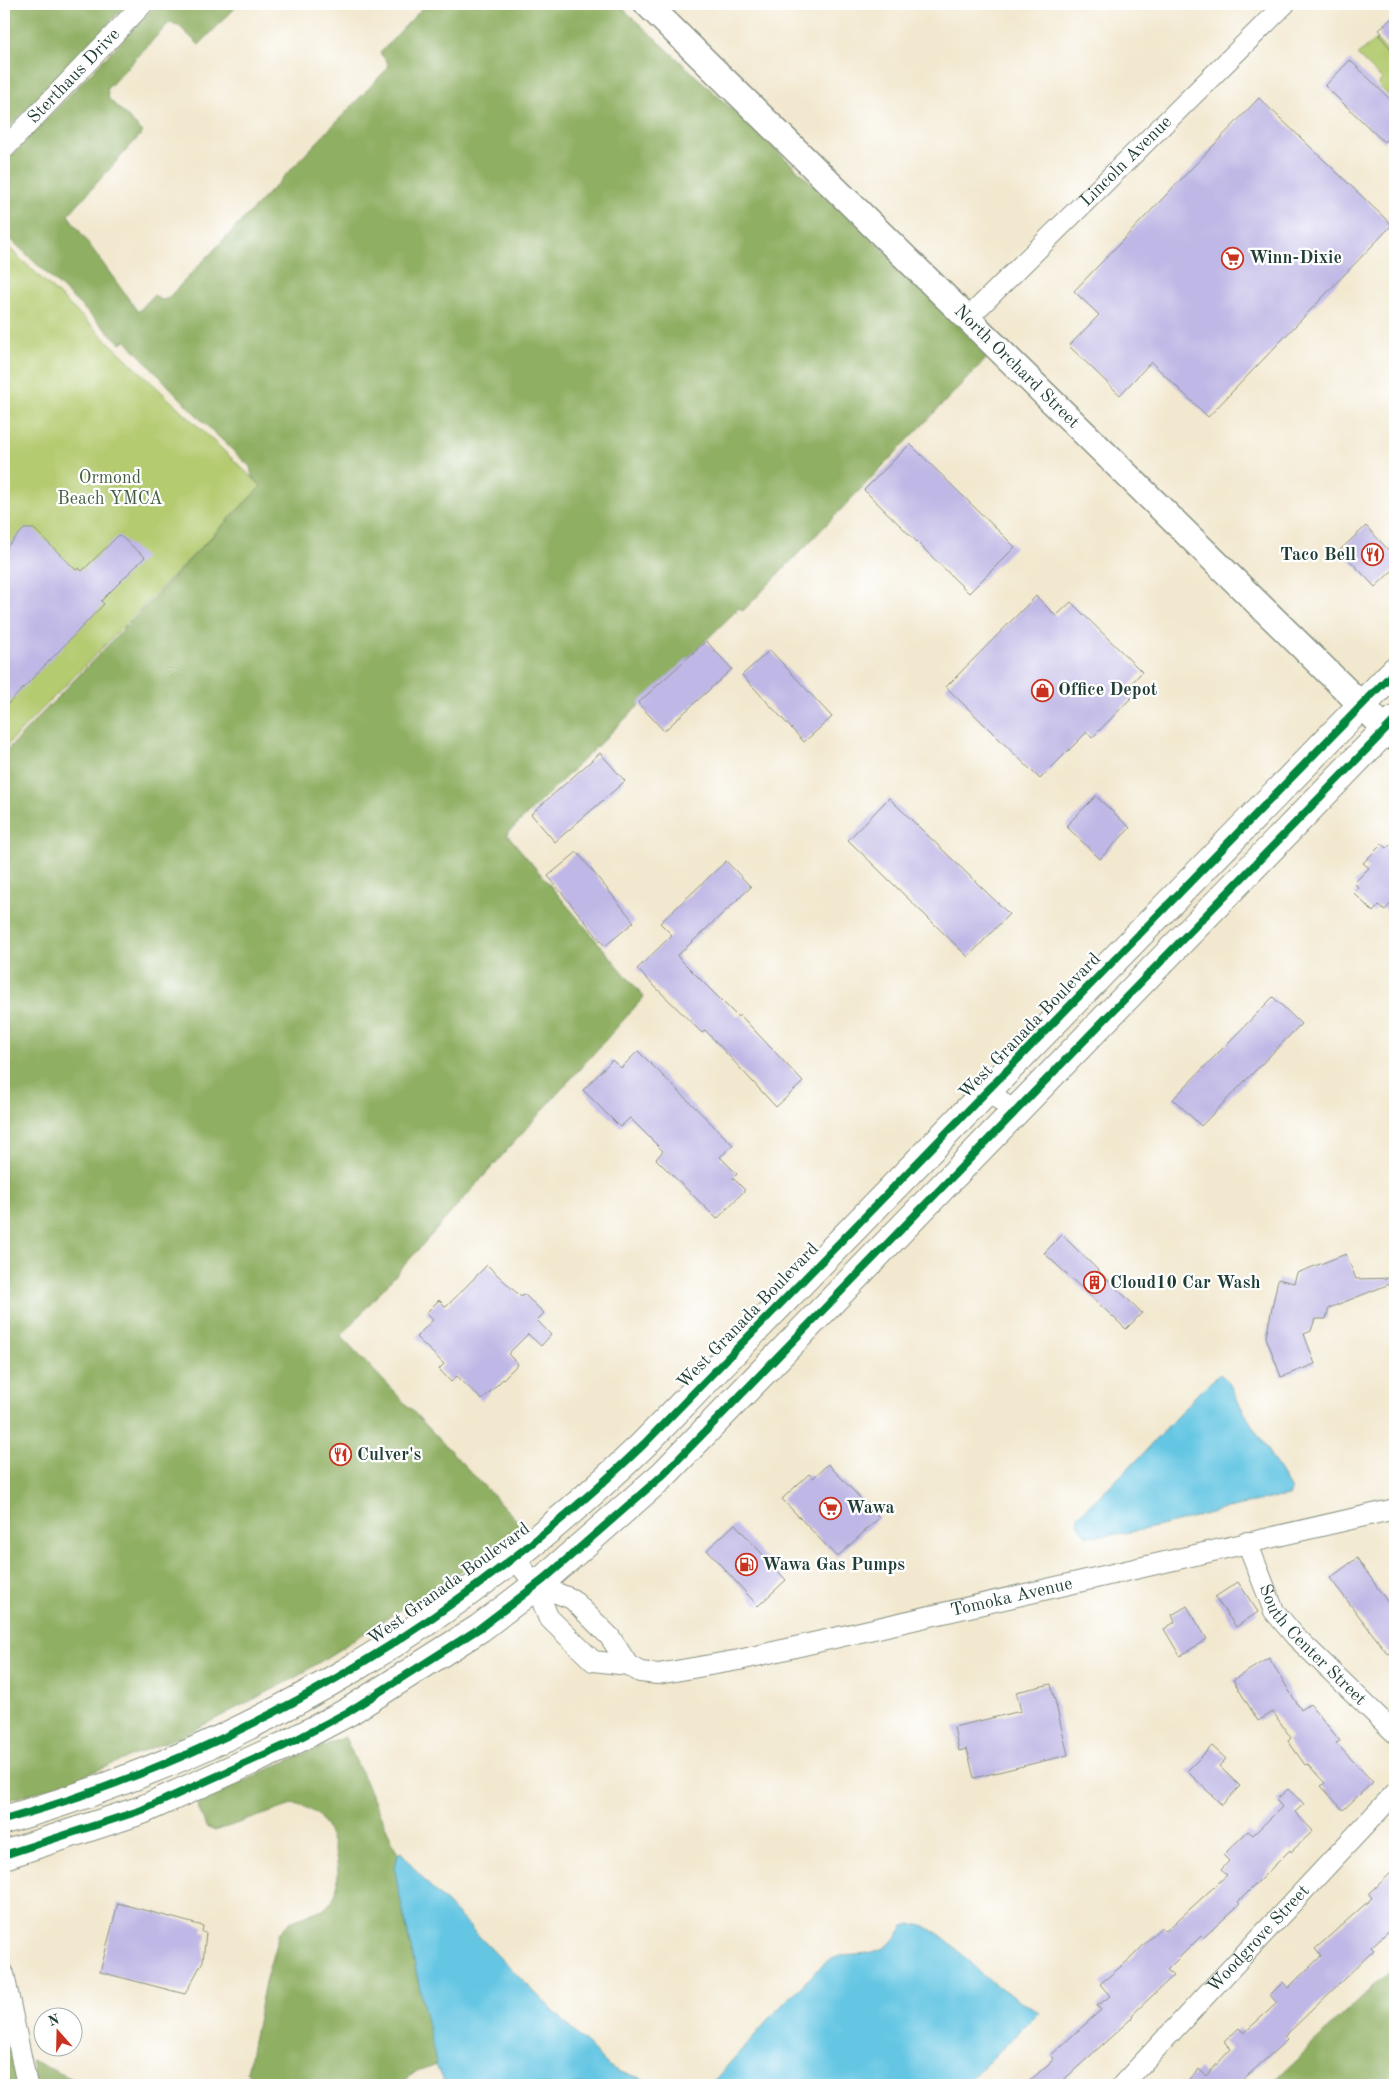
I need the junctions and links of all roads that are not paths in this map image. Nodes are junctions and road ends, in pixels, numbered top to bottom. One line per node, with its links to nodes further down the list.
1 (144, 4): 4 (street, Sterthaus Drive)
2 (647, 4): 5 (street, North Orchard Street)
3 (1285, 4): 5 (street, Lincoln Avenue)
4 (4, 149)
5 (967, 319): 7 (street, North Orchard Street)
6 (1395, 670): 7 (main road, West Granada Boulevard)
7 (1361, 704): 8 (street, North Orchard Street); 9 (main road, West Granada Boulevard)
8 (1392, 729): 10 (main road)
9 (989, 1090): 10 (street); 13 (main road, West Granada Boulevard)
10 (1014, 1113): 14 (main road)
11 (1395, 1509): 12 (street, Tomoka Avenue)
12 (1247, 1542): 15 (street, Tomoka Avenue); 16 (street, South Center Street)
13 (514, 1558): 14 (street, Tomoka Avenue); 18 (main road, West Granada Boulevard)
14 (536, 1585): 15 (street, Tomoka Avenue); 15 (street, Tomoka Avenue); 19 (main road)
15 (628, 1665)
16 (1395, 1733)
17 (1395, 1793): 22 (street, Woodgrove Street)
18 (4, 1820)
19 (4, 1855)
20 (4, 1974): 21 (street)
21 (27, 2085)
22 (1122, 2085)

